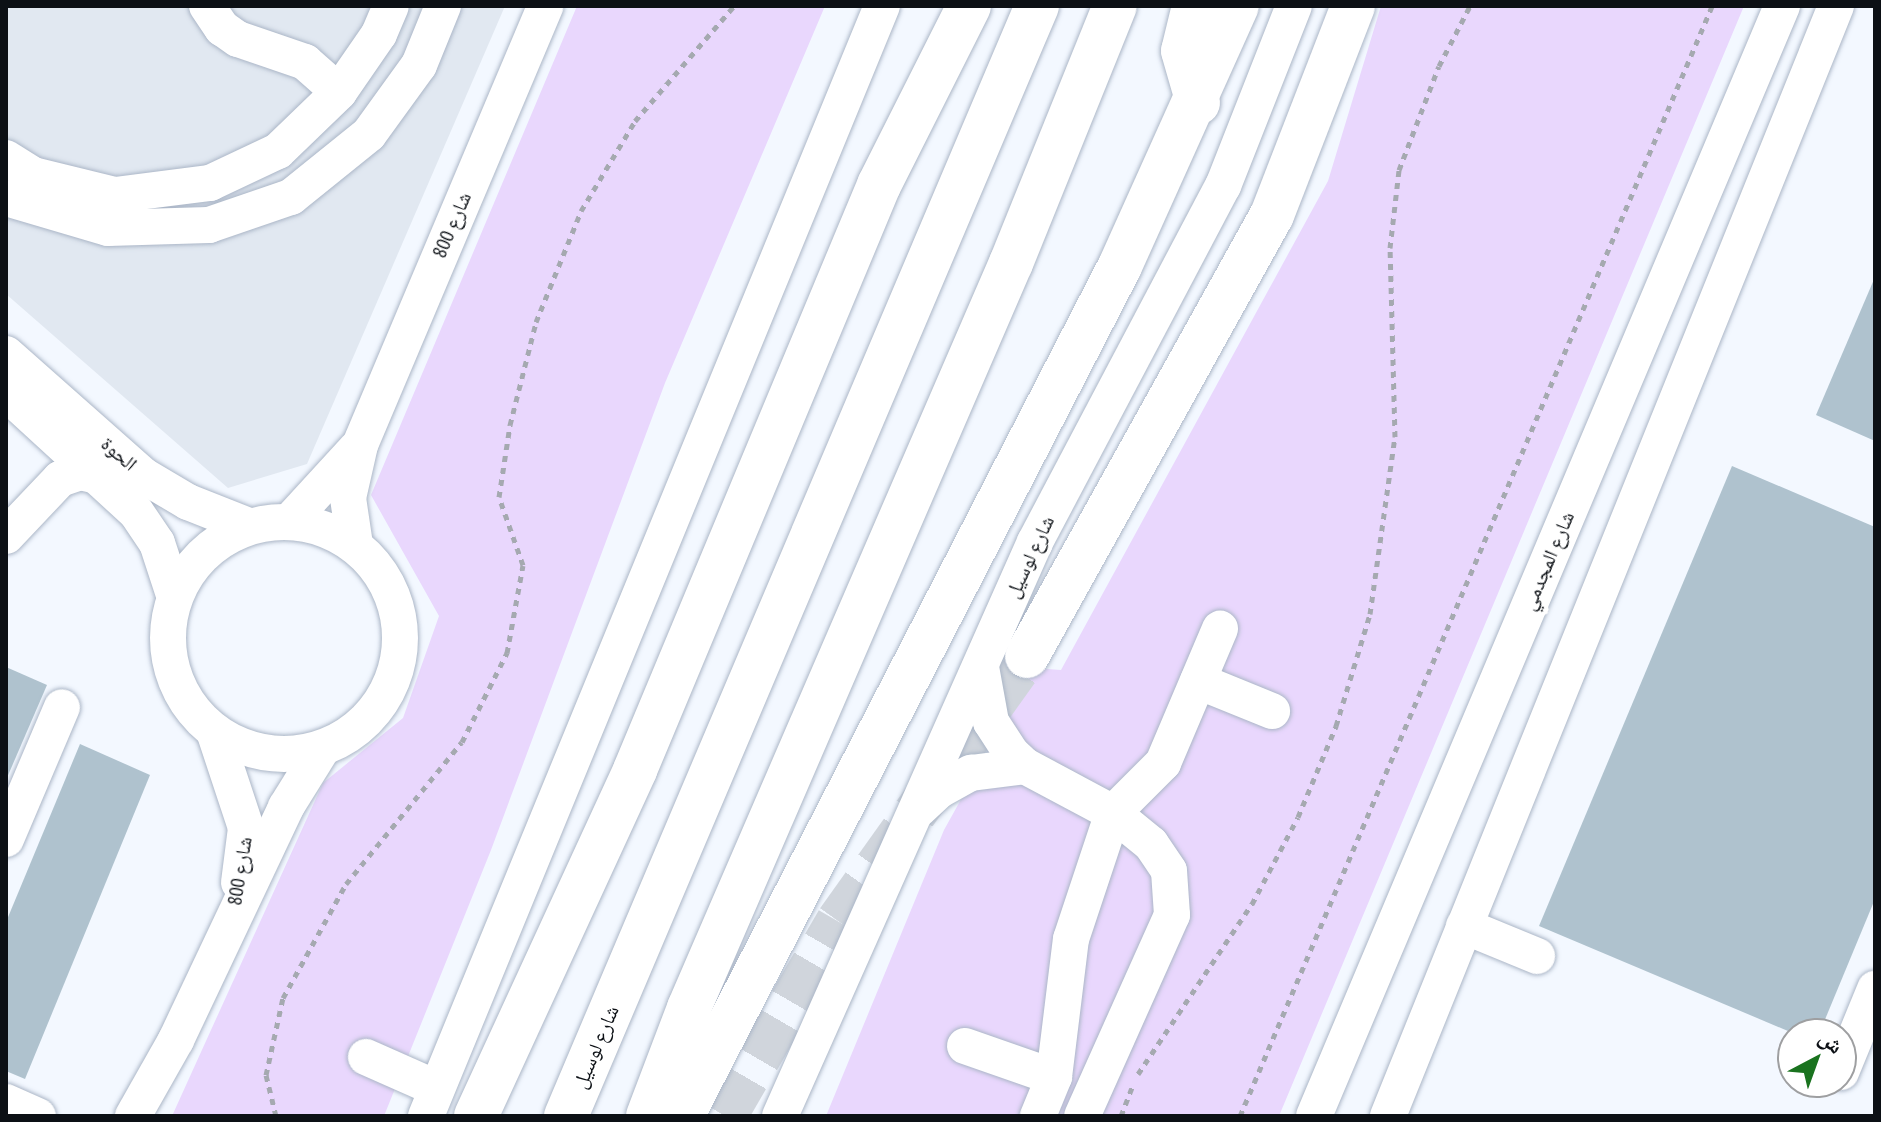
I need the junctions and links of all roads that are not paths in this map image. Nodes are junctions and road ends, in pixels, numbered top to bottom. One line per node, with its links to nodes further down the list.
1 (207, 6): 15 (street)
2 (391, 6): 15 (street)
3 (443, 6): 18 (street)
4 (545, 6): 22 (street, شارع 800)
5 (882, 6): 52 (street)
6 (969, 6): 56 (highway)
7 (1037, 6): 57 (highway, شارع لوسيل)
8 (1115, 6): 58 (highway)
9 (1194, 6): 16 (highway)
10 (1237, 6): 16 (highway)
11 (1294, 6): 32 (street, شارع لوسيل)
12 (1353, 6): 31 (highway)
13 (1782, 6): 63 (street, شارع المجدمي)
14 (1836, 6): 43 (street)
15 (339, 92): 17 (street)
16 (1198, 103): 59 (highway)
17 (6, 158)
18 (6, 198)
19 (6, 354): 26 (street, الحوة)
20 (6, 393): 21 (street, الحوة)
21 (53, 432): 23 (street, الحوة); 24 (street)
22 (360, 445): 25 (street, شارع 800); 28 (street, شارع 800)
23 (101, 477): 27 (street); 29 (street, الحوة)
24 (6, 492)
25 (290, 521): 26 (street); 28 (street)
26 (249, 526): 29 (street)
27 (6, 536)
28 (355, 545): 37 (street)
29 (174, 595): 36 (street)
30 (1220, 629): 33 (street)
31 (1027, 656)
32 (981, 667): 38 (street); 40 (street, شارع لوسيل)
33 (1198, 681): 35 (street); 39 (street)
34 (62, 707): 41 (street)
35 (1272, 711)
36 (214, 731): 37 (street); 42 (street, شارع 800)
37 (322, 749): 42 (street, شارع 800)
38 (1025, 766): 39 (street); 40 (street)
39 (1113, 813): 50 (street); 62 (street)
40 (912, 817): 60 (street, شارع لوسيل)
41 (6, 839)
42 (232, 922): 47 (street, شارع 800)
43 (1464, 926): 44 (street); 64 (street)
44 (1537, 956)
45 (1875, 989): 46 (street)
46 (1857, 1033)
47 (176, 1040): 54 (street, شارع 800); 55 (street, شارع 800)
48 (965, 1046): 50 (street)
49 (366, 1057): 52 (street)
50 (1054, 1077): 61 (street)
51 (6, 1102): 53 (street)
52 (431, 1102)
53 (38, 1116)
54 (133, 1116)
55 (152, 1116)
56 (476, 1116)
57 (566, 1116)
58 (648, 1116)
59 (682, 1116)
60 (780, 1116)
61 (1038, 1116)
62 (1082, 1116)
63 (1314, 1116)
64 (1388, 1116)

